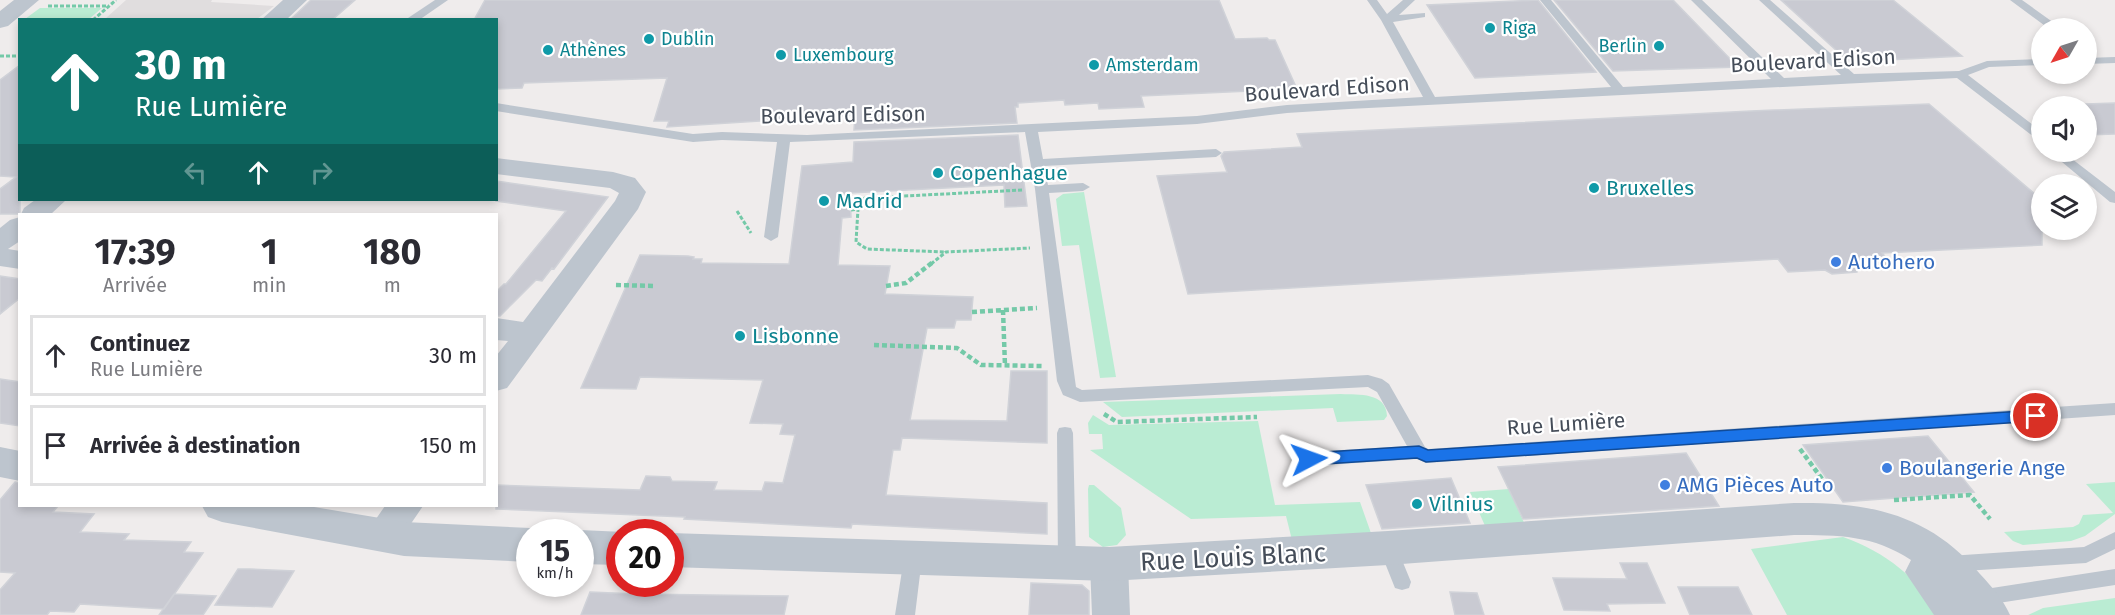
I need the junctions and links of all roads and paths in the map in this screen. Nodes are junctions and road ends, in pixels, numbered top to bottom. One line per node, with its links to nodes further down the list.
1 (116, 0): 11 (path)
2 (296, 0): 14 (street)
3 (443, 0): 15 (lane)
4 (1372, 0): 17 (lane)
5 (1545, 0): 29 (lane)
6 (1696, 0): 28 (lane)
7 (1764, 0): 27 (lane)
8 (2015, 0): 16 (lane)
9 (1412, 1): 17 (lane)
10 (33, 3): 11 (path); 18 (street)
11 (109, 6): 13 (path)
12 (1421, 15): 17 (lane)
13 (95, 18)
14 (274, 18)
15 (413, 18)
16 (2041, 18)
17 (1386, 20): 30 (lane)
18 (0, 21)
19 (0, 56): 20 (path)
20 (18, 56)
21 (2097, 57): 23 (lane)
22 (2097, 60): 23 (lane)
23 (2101, 60): 24 (lane)
24 (2115, 60)
25 (2031, 62): 26 (lane, Boulevard Edison)
26 (1960, 74): 27 (lane, Boulevard Edison); 33 (lane)
27 (1851, 78): 28 (lane, Boulevard Edison)
28 (1781, 82): 29 (lane, Boulevard Edison)
29 (1620, 91): 30 (lane, Boulevard Edison)
30 (1431, 101): 32 (lane, Boulevard Edison)
31 (498, 106): 34 (lane, Boulevard Edison)
32 (1031, 128): 34 (lane, Boulevard Edison); 37 (lane)
33 (2031, 131)
34 (784, 138): 47 (lane)
35 (1216, 153): 37 (lane)
36 (2069, 162): 41 (lane)
37 (1037, 163): 40 (lane)
38 (498, 166): 60 (street)
39 (1083, 187): 40 (lane)
40 (1042, 189): 43 (path); 49 (lane)
41 (2115, 199)
42 (51, 201): 45 (street)
43 (858, 209): 44 (path); 50 (path)
44 (851, 210)
45 (35, 213)
46 (18, 228): 48 (street)
47 (771, 237)
48 (0, 242)
49 (1049, 246): 50 (path); 56 (lane)
50 (945, 252): 55 (path)
51 (0, 257): 52 (street)
52 (18, 260)
53 (616, 285): 54 (path)
54 (656, 286)
55 (886, 286)
56 (1056, 307): 57 (path); 63 (lane)
57 (1004, 310): 58 (path); 62 (path)
58 (972, 312)
59 (498, 329): 60 (street)
60 (530, 334): 64 (street)
61 (874, 345): 62 (path)
62 (1005, 366): 63 (path)
63 (1063, 367): 65 (lane)
64 (498, 377)
65 (1075, 393): 67 (path); 70 (lane)
66 (2110, 410): 70 (lane, Rue Lumière)
67 (1257, 417)
68 (1065, 433): 84 (lane)
69 (1798, 446): 74 (path)
70 (1419, 452): 71 (lane, Rue Lumière)
71 (1309, 459)
72 (0, 462): 73 (street)
73 (18, 466)
74 (1832, 492)
75 (1890, 501): 78 (path)
76 (227, 507): 79 (street)
77 (404, 507): 79 (street)
78 (1990, 519)
79 (382, 536): 81 (street)
80 (2115, 540): 86 (lane)
81 (516, 544)
82 (684, 550): 83 (street, Rue Louis Blanc)
83 (913, 558): 84 (street, Rue Louis Blanc); 89 (lane)
84 (1067, 564): 85 (street, Rue Louis Blanc)
85 (1109, 564): 86 (street, Rue Louis Blanc); 90 (street)
86 (1938, 571): 88 (street, Rue Louis Blanc)
87 (2115, 577): 88 (lane)
88 (1973, 610)
89 (905, 615)
90 (1111, 615)

